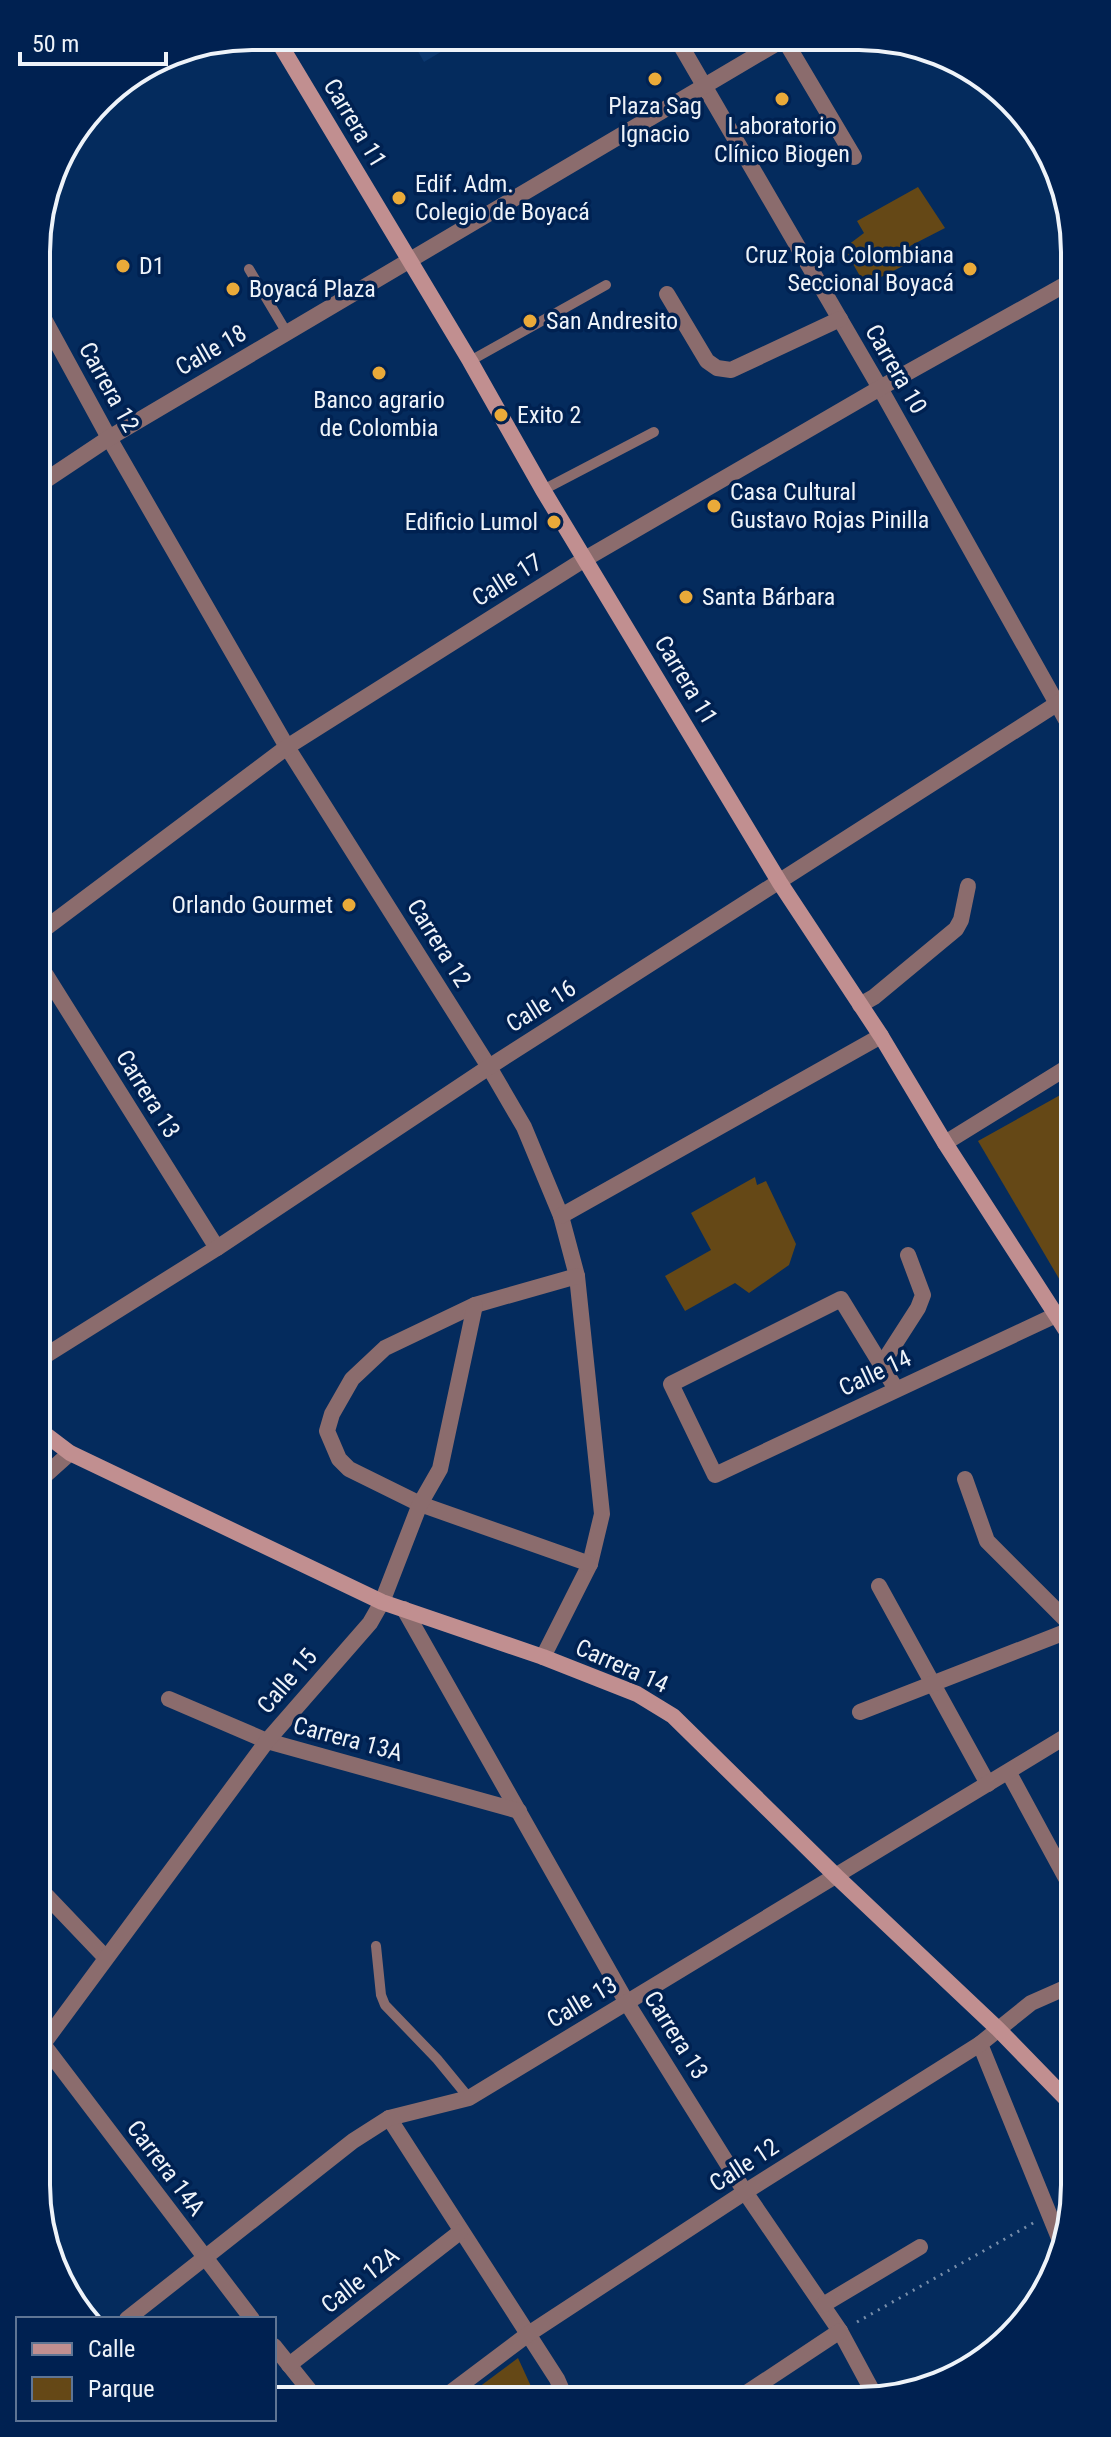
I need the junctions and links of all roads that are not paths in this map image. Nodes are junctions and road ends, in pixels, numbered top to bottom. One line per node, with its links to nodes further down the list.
1 (283, 50): 7 (main road, Carrera 11)
2 (683, 50): 5 (street, Carrera 10)
3 (766, 50): 5 (street, Calle 18)
4 (791, 50): 6 (street)
5 (704, 87): 7 (street, Calle 18); 12 (street, Carrera 10)
6 (854, 157)
7 (411, 261): 14 (street, Calle 18); 15 (main road, Carrera 11)
8 (249, 269): 14 (lane)
9 (606, 285): 15 (lane)
10 (1061, 287): 16 (street, Calle 17)
11 (667, 294): 12 (street)
12 (840, 319): 16 (street, Carrera 10)
13 (50, 330): 18 (street, Carrera 12)
14 (287, 333): 18 (street, Calle 18)
15 (470, 361): 20 (main road, Carrera 11)
16 (880, 388): 21 (street, Calle 17); 22 (street, Carrera 10)
17 (654, 432): 20 (lane)
18 (109, 438): 19 (street, Calle 18); 24 (street, Carrera 12)
19 (50, 477)
20 (543, 490): 21 (main road, Carrera 11)
21 (585, 559): 24 (street, Calle 17); 25 (main road, Carrera 11)
22 (1061, 697)
23 (1061, 701): 25 (street, Calle 16)
24 (287, 747): 27 (street, Calle 17); 31 (street, Carrera 12)
25 (780, 883): 29 (main road, Carrera 11); 31 (street, Calle 16)
26 (968, 886): 29 (street)
27 (50, 925)
28 (50, 982): 35 (street, Carrera 13)
29 (860, 1005): 30 (main road, Carrera 11)
30 (881, 1036): 33 (main road, Carrera 11); 34 (street)
31 (489, 1067): 34 (street, Carrera 12); 35 (street, Calle 16)
32 (1061, 1071): 33 (street)
33 (945, 1143): 39 (main road, Carrera 11)
34 (561, 1216): 37 (street, Carrera 12)
35 (217, 1248): 41 (street, Calle 16)
36 (908, 1255): 42 (street)
37 (577, 1276): 38 (street); 49 (street, Carrera 12)
38 (475, 1305): 48 (street, Calle 15); 48 (street)
39 (1056, 1315): 40 (main road, Carrera 11); 43 (street, Calle 14)
40 (1061, 1323)
41 (50, 1353)
42 (882, 1364): 43 (street); 43 (street, Calle 14)
43 (896, 1389)
44 (50, 1438): 45 (main road, Carrera 14)
45 (70, 1453): 46 (street); 51 (main road, Carrera 14)
46 (50, 1471)
47 (965, 1479): 53 (street)
48 (420, 1504): 49 (street); 51 (street, Calle 15)
49 (590, 1564): 55 (street, Carrera 12)
50 (879, 1586): 56 (street)
51 (382, 1602): 52 (main road, Carrera 14); 60 (street, Calle 15)
52 (404, 1609): 55 (main road, Carrera 14); 63 (street, Carrera 13)
53 (1061, 1616)
54 (1061, 1631): 56 (street)
55 (543, 1657): 65 (main road, Carrera 14)
56 (935, 1683): 58 (street); 62 (street)
57 (169, 1699): 60 (street, Carrera 13A)
58 (860, 1712)
59 (1061, 1740): 61 (street, Calle 13)
60 (267, 1741): 63 (street, Carrera 13A); 68 (street, Calle 15)
61 (1009, 1773): 62 (street, Calle 13); 64 (street)
62 (988, 1784): 65 (street, Calle 13)
63 (519, 1811): 70 (street, Carrera 13)
64 (1061, 1869)
65 (837, 1877): 70 (street, Calle 13); 71 (main road, Carrera 14)
66 (50, 1899): 68 (street)
67 (376, 1946): 76 (lane)
68 (105, 1957): 72 (street, Calle 15)
69 (1061, 1990): 71 (street, Calle 12)
70 (627, 2003): 76 (street, Calle 13); 78 (street, Carrera 13)
71 (998, 2029): 73 (street, Calle 12); 75 (main road, Carrera 14)
72 (50, 2034)
73 (980, 2044): 78 (street, Calle 12); 79 (street)
74 (50, 2053): 82 (street, Carrera 14A)
75 (1061, 2094)
76 (469, 2098): 77 (street, Calle 13)
77 (389, 2118): 80 (street); 82 (street, Calle 13)
78 (745, 2192): 83 (street, Carrera 13); 87 (street, Calle 12)
79 (1055, 2230)
80 (460, 2232): 87 (street); 89 (street, Calle 12A)
81 (920, 2247): 83 (street)
82 (204, 2259): 84 (street, Calle 13); 85 (street, Carrera 14A)
83 (823, 2305): 86 (street, Carrera 13)
84 (130, 2317)
85 (250, 2317)
86 (840, 2331): 90 (street, Carrera 13); 94 (street)
87 (527, 2335): 92 (street, Calle 12); 93 (street)
88 (276, 2349): 89 (street)
89 (289, 2365): 91 (street)
90 (870, 2386)
91 (307, 2387)
92 (458, 2387)
93 (560, 2387)
94 (756, 2387)

